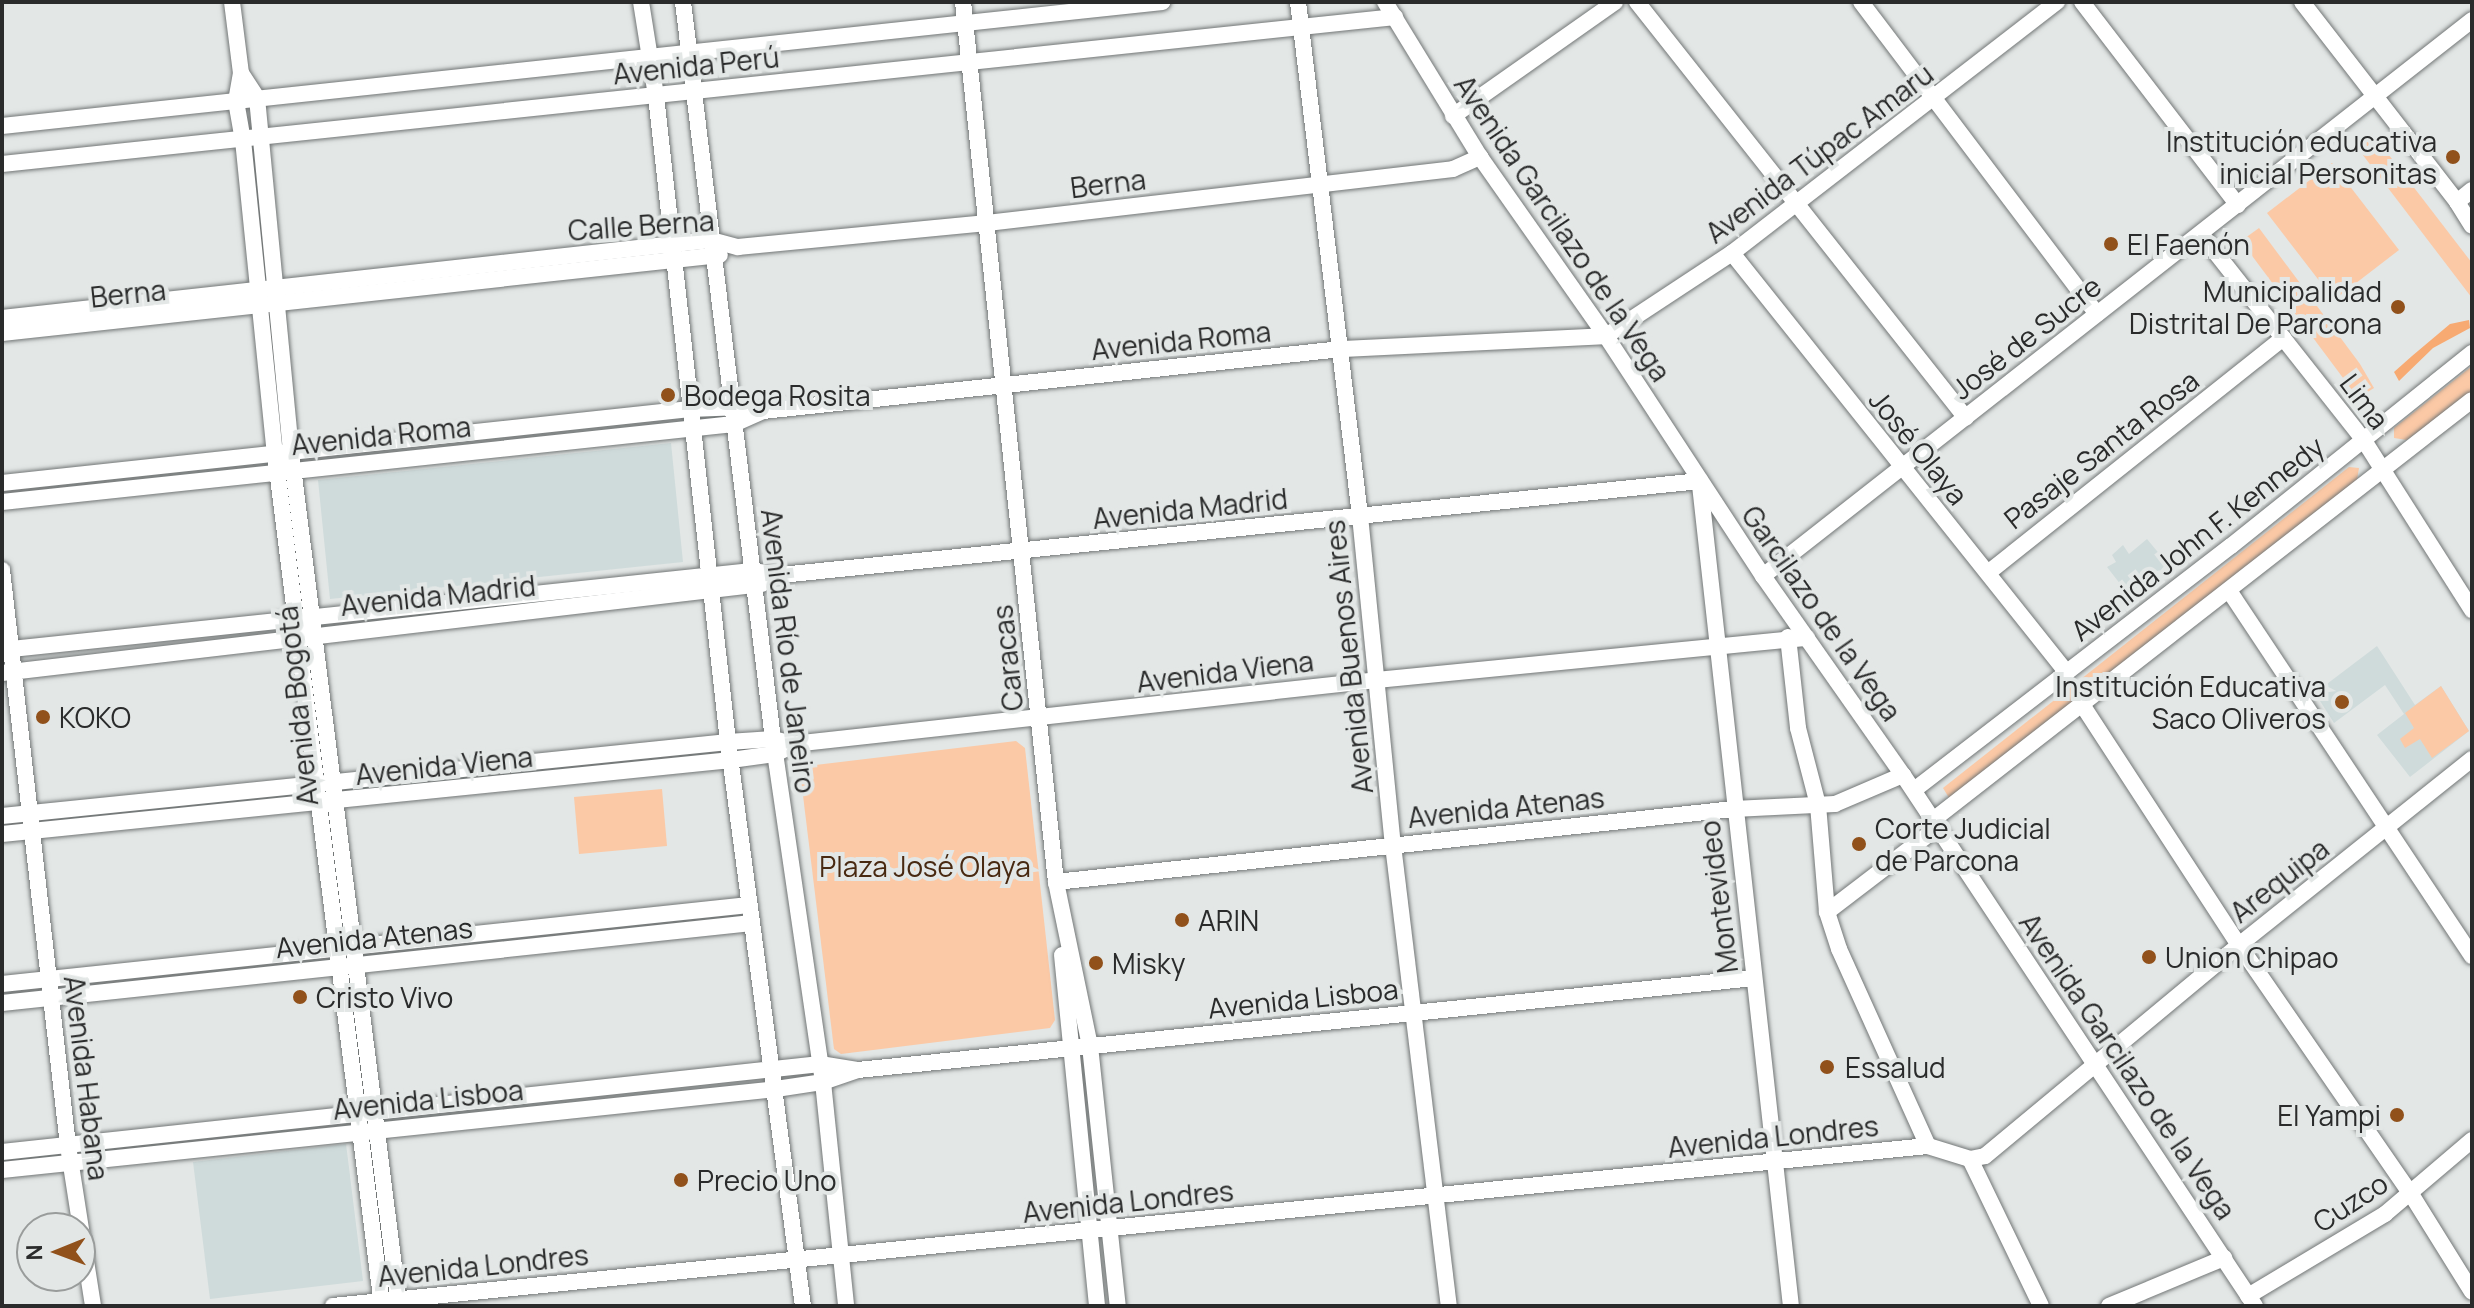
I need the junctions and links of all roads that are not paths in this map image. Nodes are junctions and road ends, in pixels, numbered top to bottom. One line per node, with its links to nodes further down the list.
1 (232, 2): 21 (street)
2 (641, 2): 19 (street)
3 (683, 2): 18 (street, Avenida Río de Janeiro)
4 (963, 2): 16 (street, Caracas)
5 (1162, 2): 16 (street, Avenida Perú)
6 (1298, 2): 17 (street, Avenida Buenos Aires)
7 (1385, 2): 14 (street, Avenida Garcilazo de la Vega)
8 (1615, 2): 28 (street)
9 (1637, 2): 37 (street)
10 (1861, 2): 25 (street)
11 (2057, 2): 25 (street, Avenida Túpac Amaru)
12 (2082, 2): 38 (street)
13 (2302, 2): 26 (street)
14 (1395, 17): 17 (street, Avenida Perú); 28 (street, Avenida Garcilazo de la Vega)
15 (2472, 20): 26 (street, José de Sucre)
16 (966, 24): 18 (street, Avenida Perú); 20 (street, Caracas)
17 (1303, 27): 20 (street, Avenida Perú); 34 (street, Avenida Buenos Aires)
18 (689, 55): 19 (street, Avenida Perú); 22 (street, Avenida Río de Janeiro)
19 (649, 59): 23 (street); 24 (street, Avenida Perú)
20 (971, 63): 22 (street, Avenida Perú); 39 (street, Caracas)
21 (241, 73): 24 (street); 27 (street)
22 (693, 91): 23 (street, Avenida Perú); 42 (street, Avenida Río de Janeiro)
23 (656, 96): 30 (street, Avenida Perú); 43 (street)
24 (257, 98): 27 (street, Avenida Perú); 30 (street, Avenida Bogotá)
25 (1935, 98): 37 (street, Avenida Túpac Amaru); 49 (street)
26 (2375, 99): 36 (street); 38 (street, José de Sucre)
27 (236, 101): 29 (street, Avenida Perú); 31 (street, Avenida Bogotá)
28 (1453, 116): 32 (street, Avenida Garcilazo de la Vega)
29 (2, 126)
30 (262, 138): 31 (street, Avenida Perú); 48 (street, Avenida Bogotá)
31 (243, 140): 33 (street, Avenida Perú); 48 (street, Avenida Bogotá)
32 (1480, 157): 34 (street, Berna); 52 (street, Avenida Garcilazo de la Vega)
33 (2, 164)
34 (1321, 185): 39 (street, Berna); 54 (street, Avenida Buenos Aires)
35 (2472, 190): 36 (street)
36 (2457, 202): 40 (street)
37 (1796, 205): 45 (street, Avenida Túpac Amaru); 61 (street)
38 (2238, 205): 41 (street, José de Sucre)
39 (987, 223): 44 (street, Berna); 56 (street, Caracas)
40 (2472, 226)
41 (2201, 234): 49 (street, José de Sucre); 53 (street, Lima)
42 (711, 240): 43 (street, Calle Berna); 44 (street, Calle Berna); 46 (street, Avenida Río de Janeiro)
43 (672, 244): 47 (street); 48 (street, Calle Berna)
44 (738, 247): 46 (street, Calle Berna)
45 (1732, 253): 52 (street, Avenida Túpac Amaru); 66 (street, José Olaya)
46 (713, 259): 47 (street, Calle Berna); 58 (street, Avenida Río de Janeiro)
47 (674, 263): 48 (street, Calle Berna); 59 (street)
48 (267, 297): 50 (street, Berna); 51 (street, Berna); 65 (street, Avenida Bogotá)
49 (2097, 314): 61 (street, José de Sucre)
50 (2, 318)
51 (2, 333)
52 (1606, 336): 54 (street, Avenida Roma); 69 (street, Avenida Garcilazo de la Vega)
53 (2283, 338): 64 (street, Lima); 75 (street, Pasaje Santa Rosa)
54 (1341, 349): 56 (street, Avenida Roma); 72 (street, Avenida Buenos Aires)
55 (2472, 353): 64 (street, Avenida John F. Kennedy)
56 (1005, 385): 60 (street, Avenida Roma); 73 (street, Caracas)
57 (2472, 400): 67 (street)
58 (732, 405): 59 (street, Avenida Roma); 60 (street, Avenida Roma); 62 (street, Avenida Río de Janeiro)
59 (690, 409): 63 (street); 65 (street, Avenida Roma)
60 (763, 411): 62 (street, Avenida Roma)
61 (1966, 418): 66 (street, José de Sucre)
62 (734, 424): 63 (street, Avenida Roma); 77 (street, Avenida Río de Janeiro)
63 (692, 428): 68 (street, Avenida Roma); 78 (street)
64 (2363, 439): 67 (street, Lima); 88 (street, Avenida John F. Kennedy)
65 (283, 453): 68 (street, Avenida Bogotá); 70 (street, Avenida Roma)
66 (1900, 468): 75 (street, José Olaya); 76 (street, José de Sucre)
67 (2380, 471): 79 (street); 80 (street, Lima)
68 (286, 472): 71 (street, Avenida Roma); 81 (street, Avenida Bogotá)
69 (1700, 481): 72 (street, Avenida Madrid); 76 (street, Garcilazo de la Vega); 85 (street, Montevideo)
70 (2, 483)
71 (2, 502)
72 (1360, 516): 73 (street, Avenida Madrid); 89 (street, Avenida Buenos Aires)
73 (1021, 552): 77 (street, Avenida Madrid); 91 (street, Caracas)
74 (2, 570): 86 (street, Avenida Habana)
75 (1989, 572): 88 (street, José Olaya)
76 (1763, 576): 84 (street, Garcilazo de la Vega)
77 (753, 579): 78 (street, Avenida Madrid); 93 (street, Avenida Río de Janeiro)
78 (710, 584): 81 (street, Avenida Madrid); 82 (street, Avenida Madrid); 92 (street)
79 (2230, 592): 90 (street); 105 (street)
80 (2472, 610)
81 (306, 617): 82 (street, Avenida Bogotá); 86 (street, Avenida Madrid)
82 (308, 636): 87 (street, Avenida Madrid); 97 (street, Avenida Bogotá)
83 (1788, 637): 84 (street, Avenida Viena); 85 (street, Avenida Viena); 100 (street)
84 (1807, 638): 96 (street, Garcilazo de la Vega)
85 (1717, 645): 89 (street, Avenida Viena); 101 (street, Montevideo)
86 (7, 650): 87 (street, Avenida Habana)
87 (8, 672): 102 (street, Avenida Habana)
88 (2067, 673): 98 (street, Avenida John F. Kennedy)
89 (1377, 680): 91 (street, Avenida Viena); 108 (street, Avenida Buenos Aires)
90 (2083, 706): 104 (street); 113 (street)
91 (1040, 718): 93 (street, Avenida Viena); 109 (street, Caracas)
92 (728, 742): 93 (street, Avenida Viena); 95 (street); 97 (street, Avenida Viena)
93 (774, 747): 95 (street, Avenida Viena); 125 (street, Avenida Río de Janeiro)
94 (2472, 759): 105 (street, Arequipa)
95 (731, 760): 99 (street, Avenida Viena); 110 (street)
96 (1903, 775): 98 (street, Avenida Garcilazo de la Vega); 100 (street, Avenida Atenas)
97 (324, 782): 99 (street, Avenida Bogotá); 102 (street, Avenida Viena)
98 (1914, 790): 104 (street, Avenida Garcilazo de la Vega)
99 (326, 804): 106 (street, Avenida Viena); 114 (street, Avenida Bogotá)
100 (1818, 805): 101 (street, Avenida Atenas); 111 (street)
101 (1734, 809): 108 (street, Avenida Atenas); 117 (street, Montevideo)
102 (32, 813): 103 (street, Avenida Viena); 106 (street, Avenida Habana)
103 (2, 816)
104 (1936, 824): 111 (street); 126 (street, Avenida Garcilazo de la Vega)
105 (2389, 826): 113 (street, Arequipa); 115 (street)
106 (34, 831): 107 (street, Avenida Viena); 118 (street, Avenida Habana)
107 (2, 834)
108 (1393, 845): 109 (street, Avenida Atenas); 122 (street, Avenida Buenos Aires)
109 (1056, 882): 123 (street, Caracas); 124 (street)
110 (749, 905): 112 (street); 114 (street, Avenida Atenas)
111 (1827, 912): 134 (street)
112 (752, 923): 116 (street, Avenida Atenas); 127 (street)
113 (2239, 945): 126 (street, Arequipa); 140 (street)
114 (344, 947): 116 (street, Avenida Bogotá); 118 (street, Avenida Atenas)
115 (2472, 956)
116 (347, 966): 120 (street, Avenida Atenas); 131 (street, Avenida Bogotá)
117 (1754, 978): 122 (street, Avenida Lisboa); 138 (street, Montevideo)
118 (49, 980): 119 (street, Avenida Atenas); 120 (street, Avenida Habana)
119 (2, 984)
120 (50, 998): 121 (street, Avenida Atenas); 136 (street, Avenida Habana)
121 (2, 1003)
122 (1413, 1014): 123 (street, Avenida Lisboa); 141 (street, Avenida Buenos Aires)
123 (1090, 1046): 124 (street, Avenida Lisboa); 142 (street, Caracas)
124 (1070, 1048): 128 (street, Avenida Lisboa); 143 (street)
125 (820, 1064): 127 (street, Avenida Lisboa); 128 (street, Avenida Lisboa); 129 (street, Avenida Río de Janeiro)
126 (2095, 1064): 137 (street, Arequipa); 145 (street, Avenida Garcilazo de la Vega)
127 (773, 1070): 130 (street); 131 (street, Avenida Lisboa)
128 (858, 1070): 129 (street, Avenida Lisboa)
129 (823, 1082): 130 (street, Avenida Lisboa); 144 (street, Avenida Río de Janeiro)
130 (776, 1089): 132 (street, Avenida Lisboa); 146 (street)
131 (366, 1114): 132 (street, Avenida Bogotá); 136 (street, Avenida Lisboa)
132 (368, 1132): 136 (street, Avenida Lisboa); 149 (street, Avenida Bogotá)
133 (2472, 1140): 140 (street, Cuzco)
134 (1928, 1146): 137 (street); 138 (street, Avenida Londres)
135 (2, 1152): 136 (street, Avenida Lisboa)
136 (69, 1154): 139 (street, Avenida Lisboa); 150 (street, Avenida Habana)
137 (1970, 1159): 158 (street)
138 (1776, 1162): 141 (street, Avenida Londres); 157 (street, Montevideo)
139 (2, 1170)
140 (2411, 1194): 147 (street); 148 (street, Cuzco)
141 (1437, 1197): 142 (street, Avenida Londres); 156 (street, Avenida Buenos Aires)
142 (1110, 1229): 143 (street, Avenida Londres); 155 (street, Caracas)
143 (1089, 1232): 144 (street, Avenida Londres); 154 (street)
144 (841, 1256): 146 (street, Avenida Londres); 153 (street, Avenida Río de Janeiro)
145 (2224, 1258): 148 (street, Avenida Garcilazo de la Vega); 159 (street)
146 (797, 1260): 149 (street, Avenida Londres); 152 (street)
147 (2472, 1292)
148 (2252, 1301)
149 (390, 1303): 151 (street, Avenida Londres)
150 (93, 1306)
151 (333, 1306)
152 (803, 1306)
153 (846, 1306)
154 (1097, 1306)
155 (1118, 1306)
156 (1449, 1306)
157 (1791, 1306)
158 (2041, 1306)
159 (2109, 1306)

